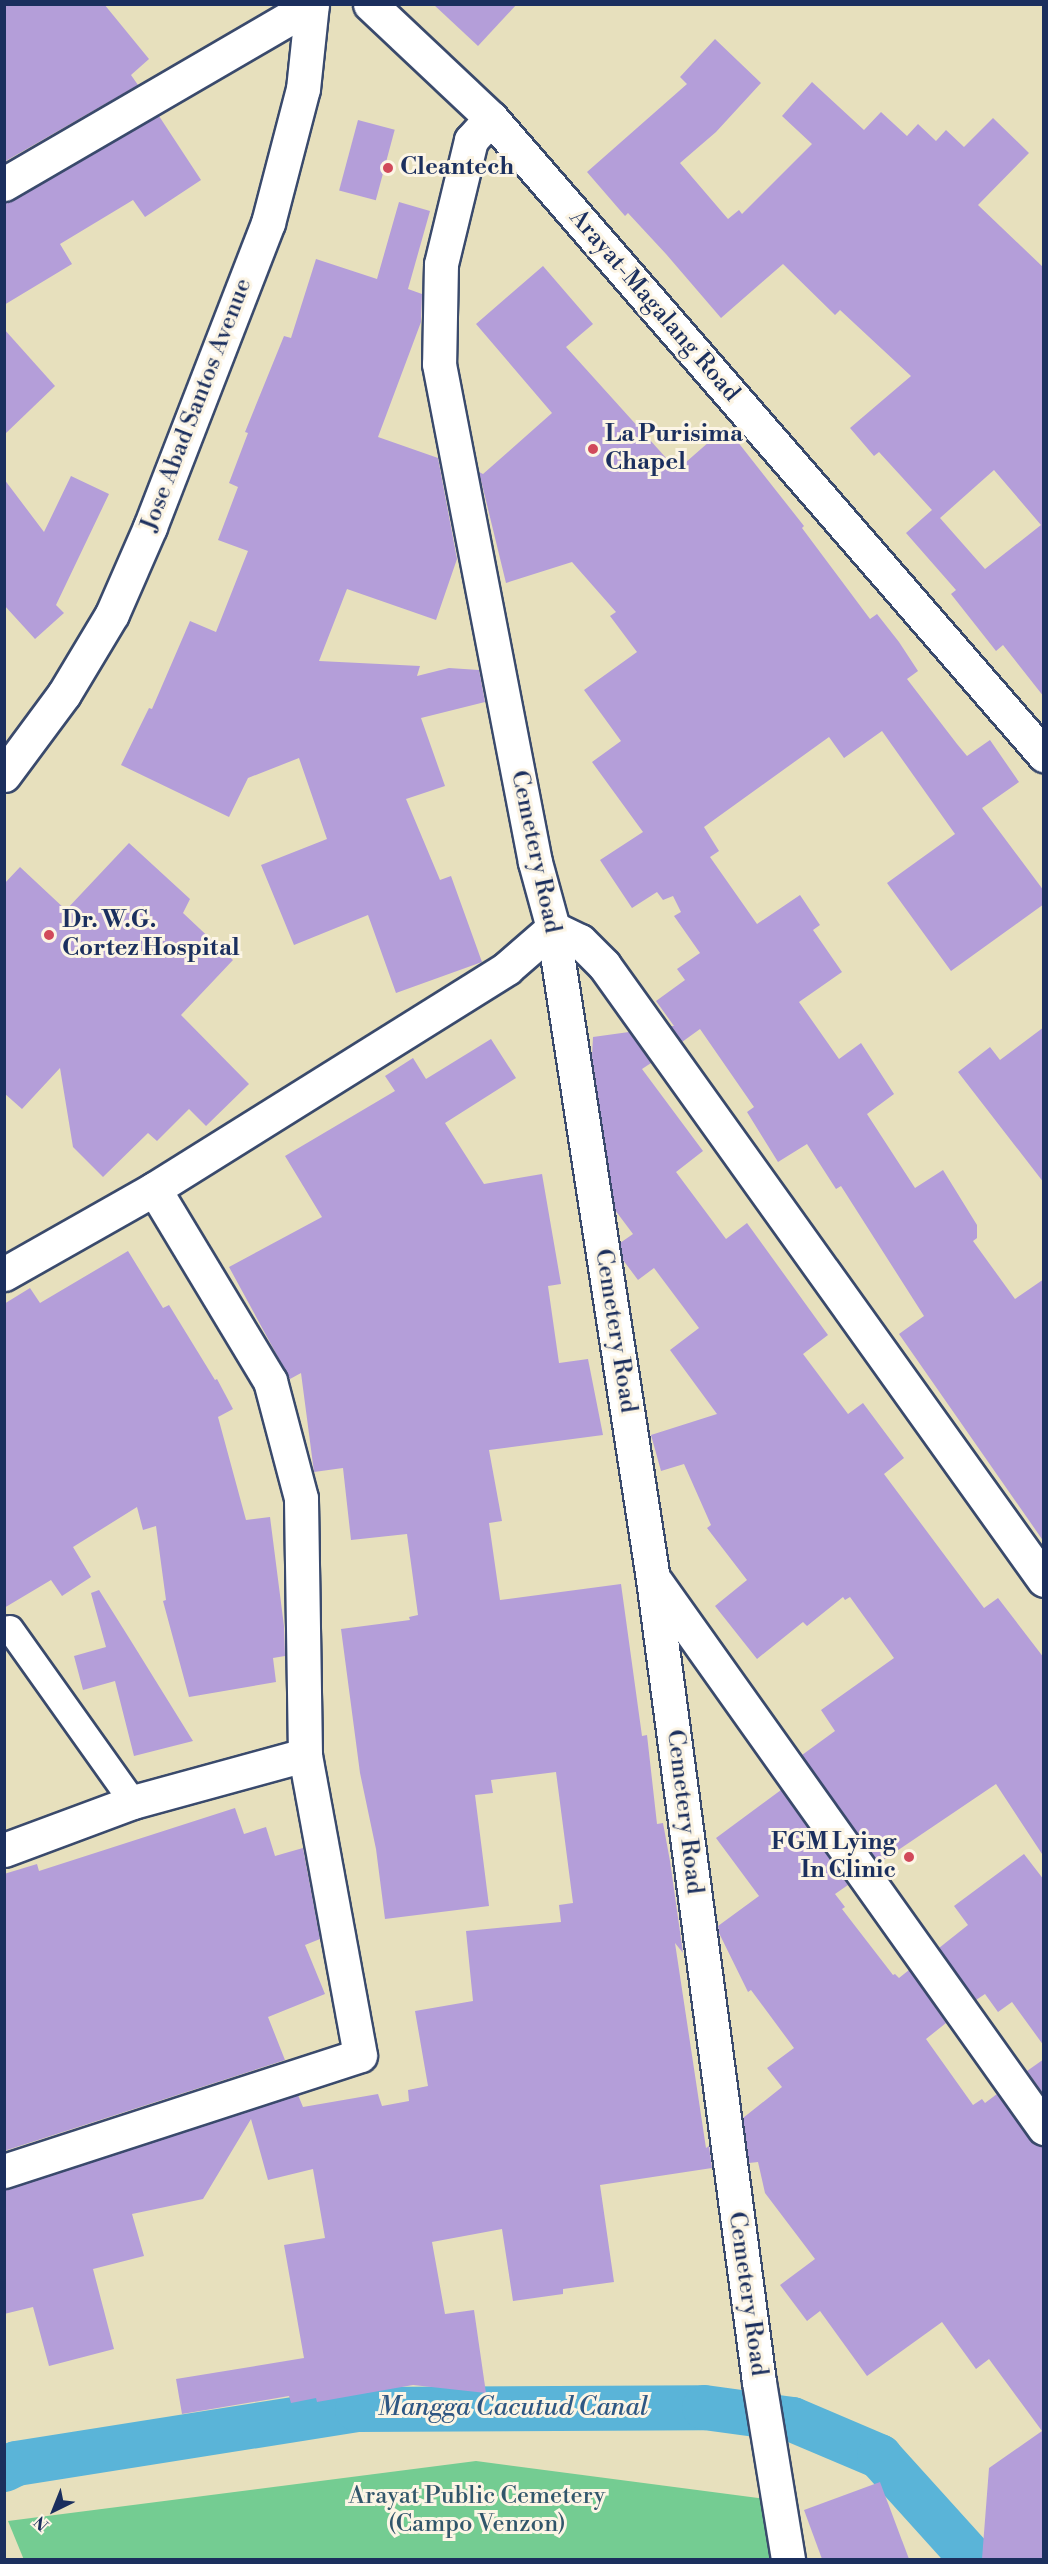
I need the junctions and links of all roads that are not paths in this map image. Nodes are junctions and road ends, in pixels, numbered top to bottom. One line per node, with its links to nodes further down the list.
1 (370, 4): 3 (main road, Arayat-Magalang Road)
2 (312, 5): 4 (main road); 6 (main road, Jose Abad Santos Avenue)
3 (491, 118): 5 (main road, Arayat-Magalang Road); 7 (main road, Cemetery Road)
4 (4, 184)
5 (1044, 755)
6 (4, 775)
7 (553, 928): 8 (main road); 10 (main road, Cemetery Road); 11 (main road)
8 (154, 1190): 9 (main road); 13 (main road)
9 (4, 1274)
10 (653, 1579): 16 (main road); 18 (main road, Cemetery Road)
11 (1044, 1580)
12 (10, 1629): 14 (lane)
13 (305, 1755): 14 (main road); 17 (main road)
14 (133, 1802): 15 (main road)
15 (4, 1850)
16 (1044, 2128)
17 (4, 2171)
18 (788, 2559)

